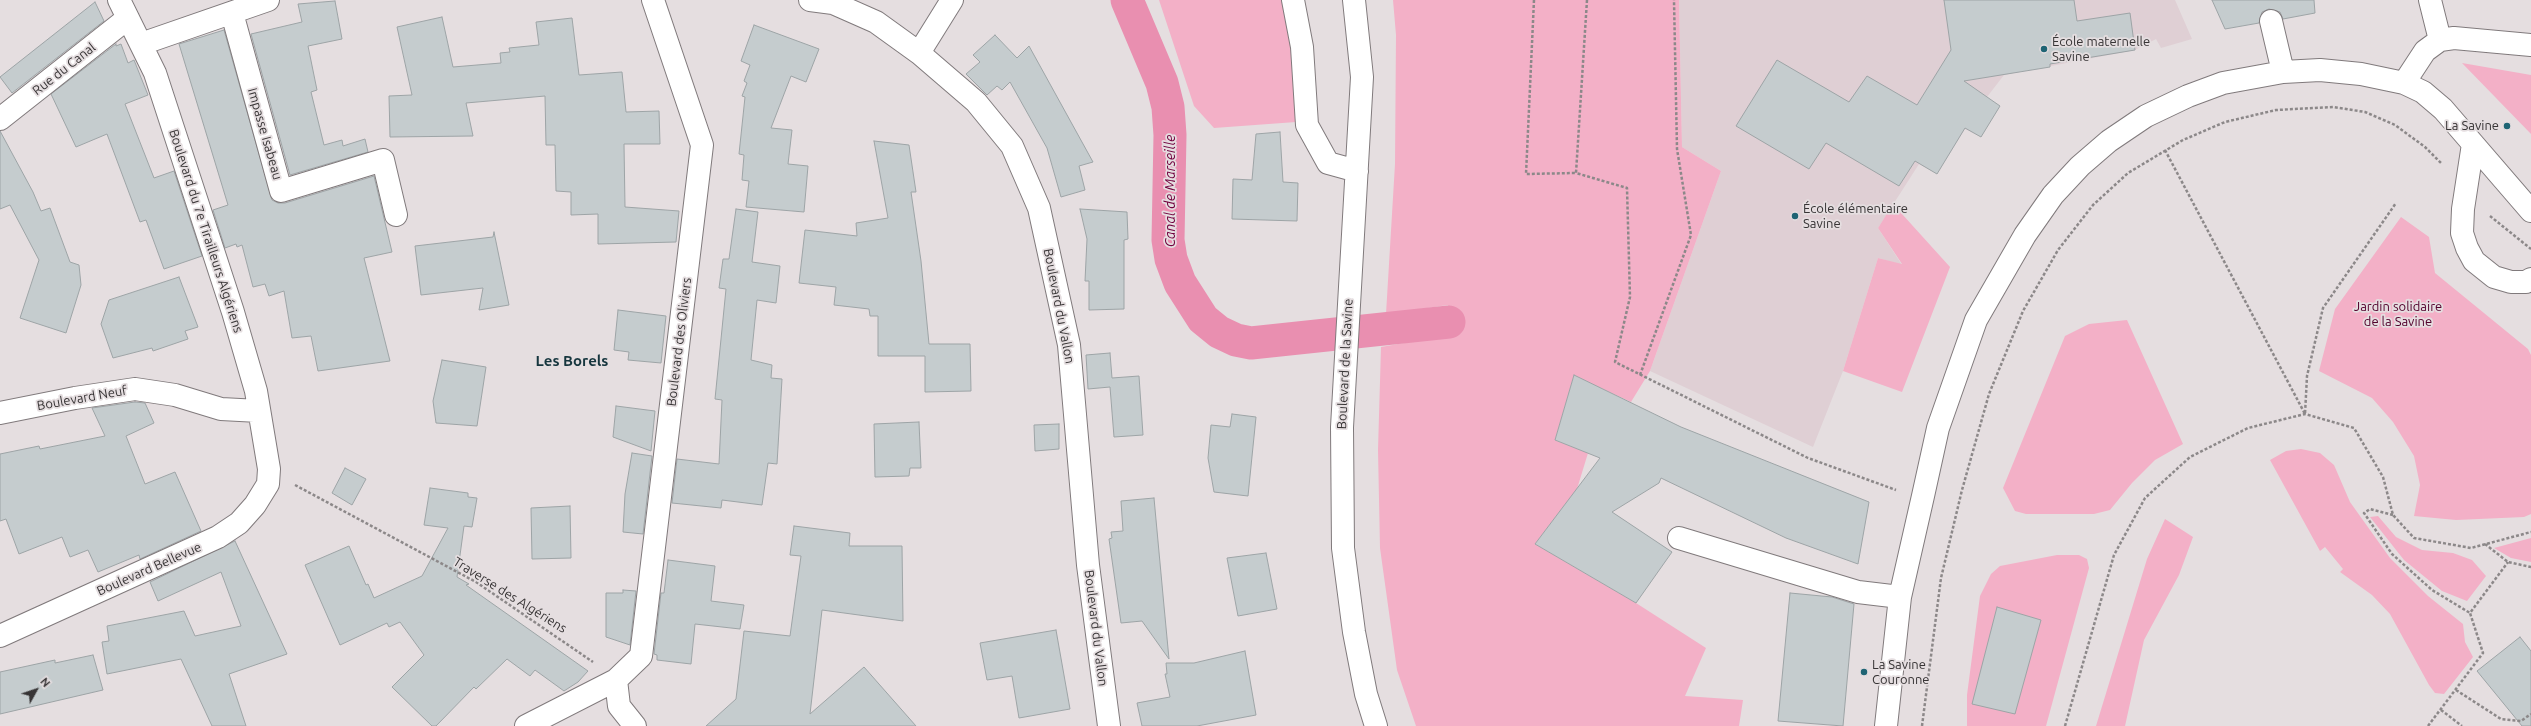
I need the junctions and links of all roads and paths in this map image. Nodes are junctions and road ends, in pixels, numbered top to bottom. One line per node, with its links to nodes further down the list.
1 (268, 0): 12 (street)
2 (652, 0): 48 (street, Boulevard des Oliviers)
3 (810, 0): 17 (street, Boulevard du Vallon)
4 (952, 0): 17 (street)
5 (1293, 0): 24 (street)
6 (1354, 0): 24 (street, Boulevard de la Savine)
7 (1534, 0): 25 (path)
8 (1587, 0): 25 (path)
9 (1674, 0): 32 (path)
10 (2430, 0): 14 (street)
11 (124, 9): 15 (street, Boulevard du 7e Tirailleurs Algériens); 20 (street, Rue du Canal)
12 (232, 13): 15 (street); 29 (street, Impasse Isabeau)
13 (2271, 21): 18 (street)
14 (2440, 40): 16 (street); 19 (street)
15 (141, 44): 33 (street, Boulevard du 7e Tirailleurs Algériens)
16 (2531, 45)
17 (919, 53): 54 (street, Boulevard du Vallon)
18 (2283, 72): 19 (street); 45 (street)
19 (2404, 83): 21 (street)
20 (0, 119)
21 (2473, 144): 28 (street); 31 (street)
22 (2165, 150): 23 (path); 35 (path); 57 (path)
23 (2444, 167)
24 (1357, 171): 55 (street, Boulevard de la Savine)
25 (1576, 173): 32 (path)
26 (2396, 203): 35 (path)
27 (2485, 211): 30 (path)
28 (2531, 211)
29 (396, 215)
30 (2531, 250)
31 (2531, 279)
32 (1640, 375): 37 (path)
33 (258, 411): 34 (street, Boulevard Neuf); 36 (street, Boulevard du 7e Tirailleurs Algériens)
34 (0, 413)
35 (2305, 414): 39 (path); 58 (path)
36 (269, 469): 47 (street, Boulevard Bellevue)
37 (1898, 490)
38 (326, 502): 48 (path, Traverse des Algériens)
39 (2393, 516): 42 (path); 46 (path)
40 (2531, 532): 42 (path)
41 (1679, 538): 45 (street)
42 (2485, 544): 43 (path)
43 (2508, 562): 44 (path); 46 (path)
44 (2531, 567)
45 (1900, 597): 56 (street)
46 (2470, 613): 49 (path)
47 (0, 636)
48 (616, 680): 52 (street, Boulevard des Oliviers); 53 (street)
49 (2456, 690): 50 (path); 51 (path)
50 (2441, 710): 59 (path); 60 (path)
51 (2531, 714)
52 (526, 726)
53 (635, 726)
54 (1110, 726)
55 (1376, 726)
56 (1886, 726)
57 (1922, 726)
58 (2065, 726)
59 (2428, 726)
60 (2462, 726)

